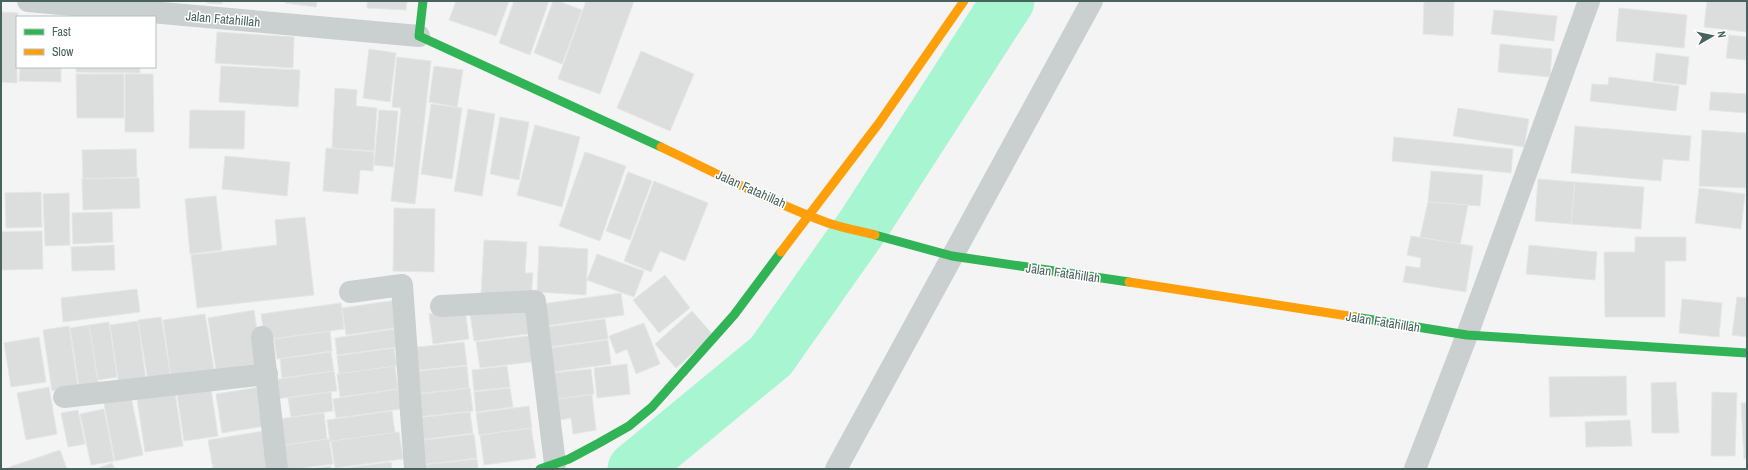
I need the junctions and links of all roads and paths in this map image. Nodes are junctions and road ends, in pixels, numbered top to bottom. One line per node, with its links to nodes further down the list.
1 (28, 1): 6 (street, Jalan Fatahillah)
2 (423, 1): 6 (street)
3 (964, 1): 7 (street)
4 (1092, 1): 8 (street)
5 (1588, 1): 11 (street)
6 (419, 36): 7 (street, Jalan Fatahillah)
7 (810, 215): 8 (street, Jalan Fatahillah); 16 (street)
8 (952, 256): 11 (street, Jalan Fatahillah); 19 (street)
9 (350, 292): 18 (street)
10 (441, 306): 16 (street)
11 (1467, 335): 13 (street, Jalan Fatahillah); 20 (street)
12 (262, 337): 14 (street)
13 (1747, 353)
14 (267, 374): 15 (street); 17 (street)
15 (64, 396)
16 (547, 466)
17 (277, 469)
18 (415, 469)
19 (836, 469)
20 (1415, 469)

